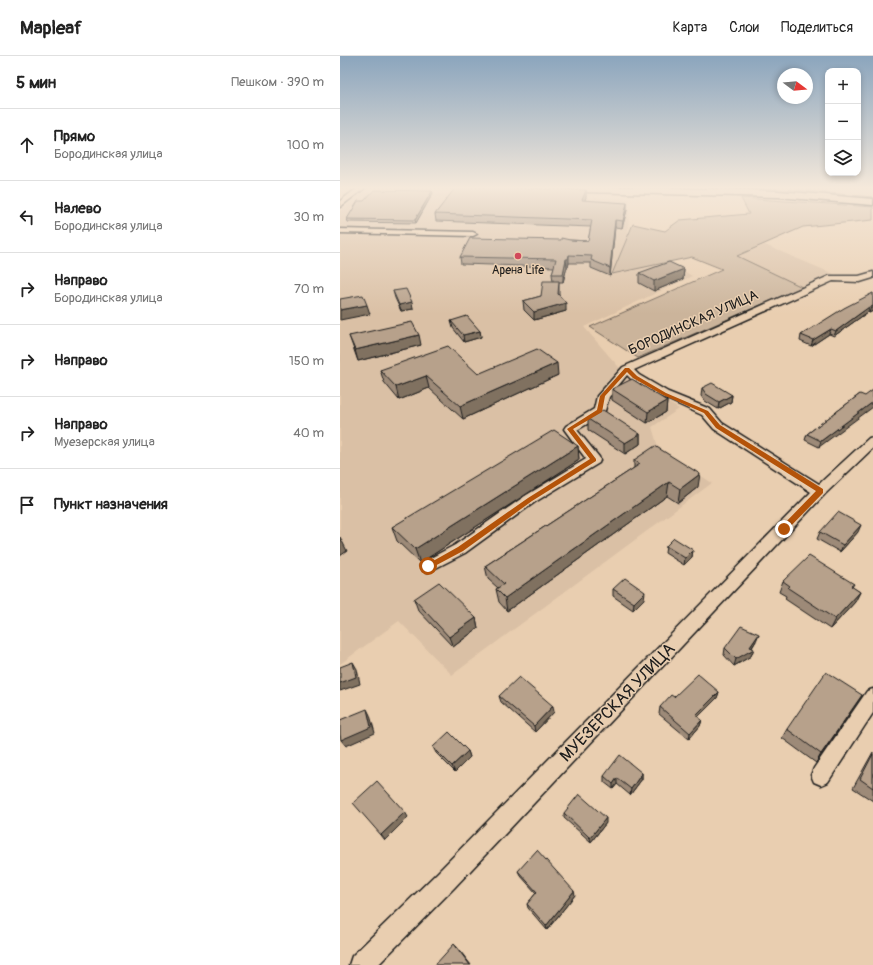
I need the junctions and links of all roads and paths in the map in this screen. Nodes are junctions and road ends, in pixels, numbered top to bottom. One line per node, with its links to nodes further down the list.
1 (340, 231): 2 (street)
2 (473, 234)
3 (873, 275): 4 (street, БОРОДИНСКАЯ УЛИЦА)
4 (627, 369): 6 (street); 7 (street, БОРОДИНСКАЯ УЛИЦА)
5 (873, 441): 6 (street, МУЕЗЕРСКАЯ УЛИЦА)
6 (820, 491): 10 (street, МУЕЗЕРСКАЯ УЛИЦА)
7 (428, 566)
8 (873, 697): 9 (street)
9 (821, 775)
10 (361, 965)

